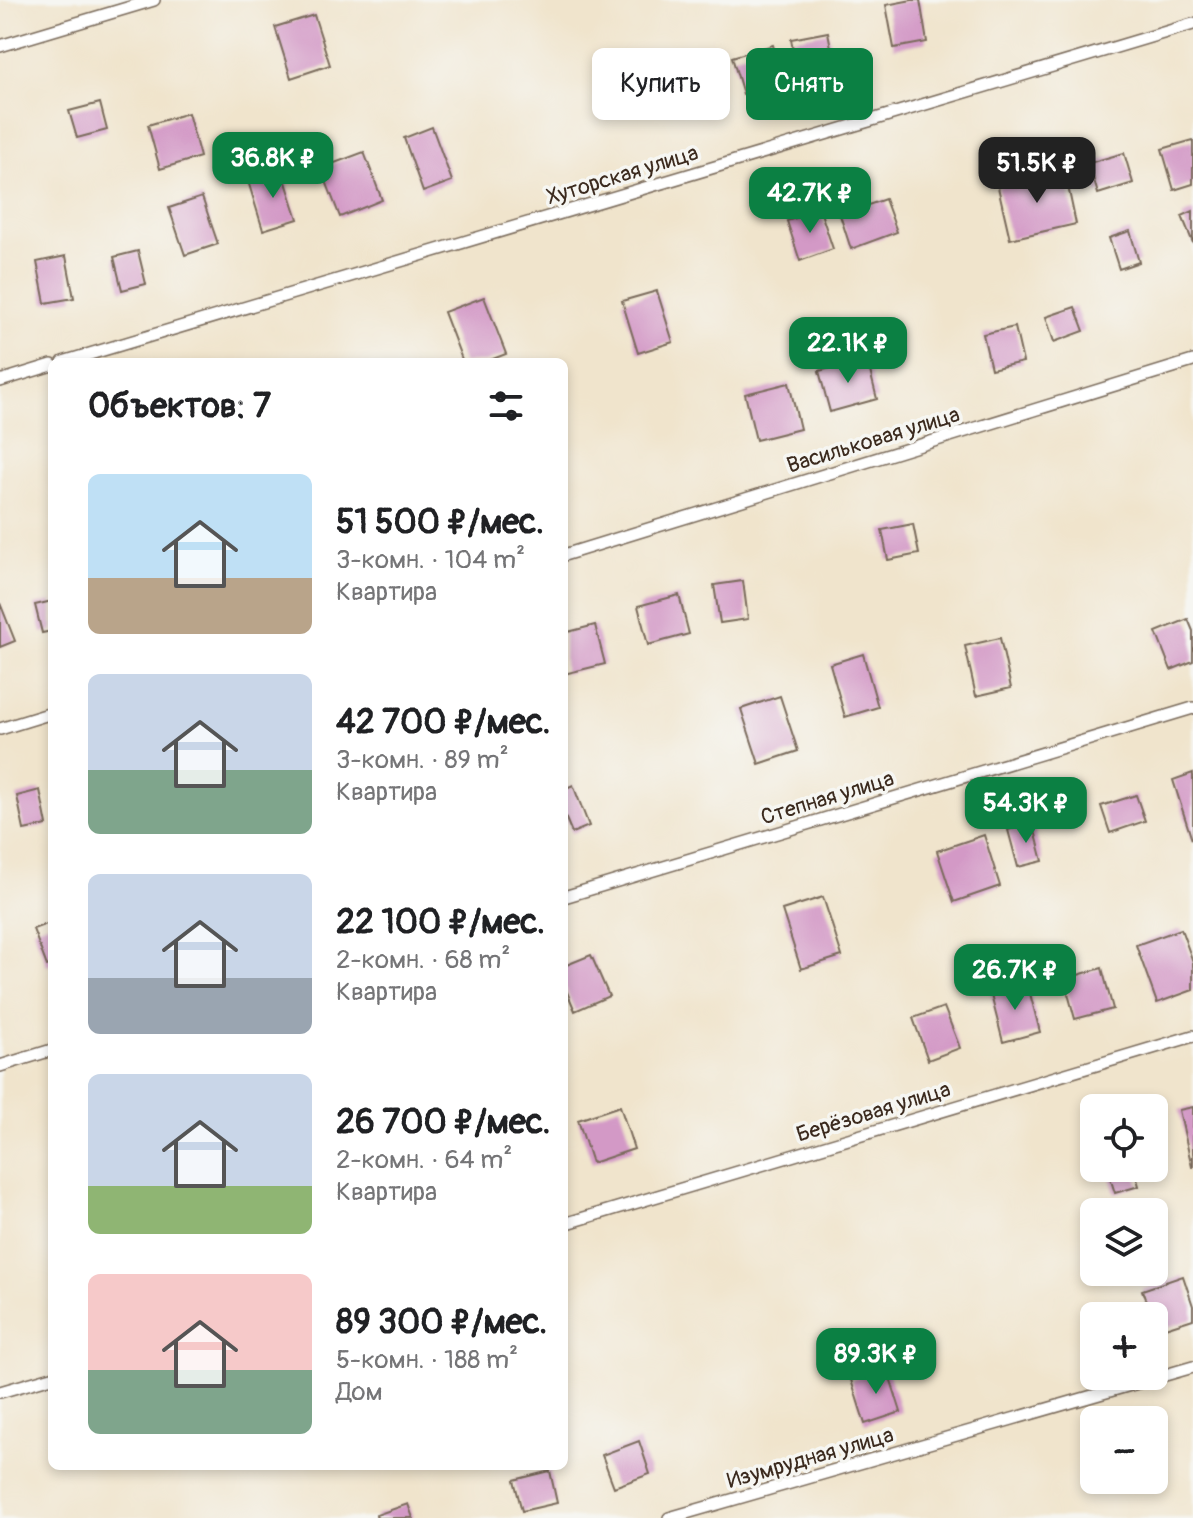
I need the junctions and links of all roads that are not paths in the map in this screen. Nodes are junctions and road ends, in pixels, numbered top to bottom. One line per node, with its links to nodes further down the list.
1 (154, 0): 3 (lane)
2 (1193, 24): 4 (lane, Хуторская улица)
3 (0, 46)
4 (76, 358)
5 (1193, 361): 8 (lane, Васильковая улица)
6 (48, 366): 7 (lane)
7 (0, 381)
8 (568, 554)
9 (1193, 708): 12 (lane, Степная улица)
10 (48, 714): 11 (lane)
11 (0, 729)
12 (568, 896)
13 (1193, 1036): 16 (lane, Берёзовая улица)
14 (48, 1051): 15 (lane)
15 (0, 1066)
16 (568, 1223)
17 (1193, 1367): 20 (lane, Изумрудная улица)
18 (48, 1378): 19 (lane)
19 (0, 1392)
20 (669, 1518)

